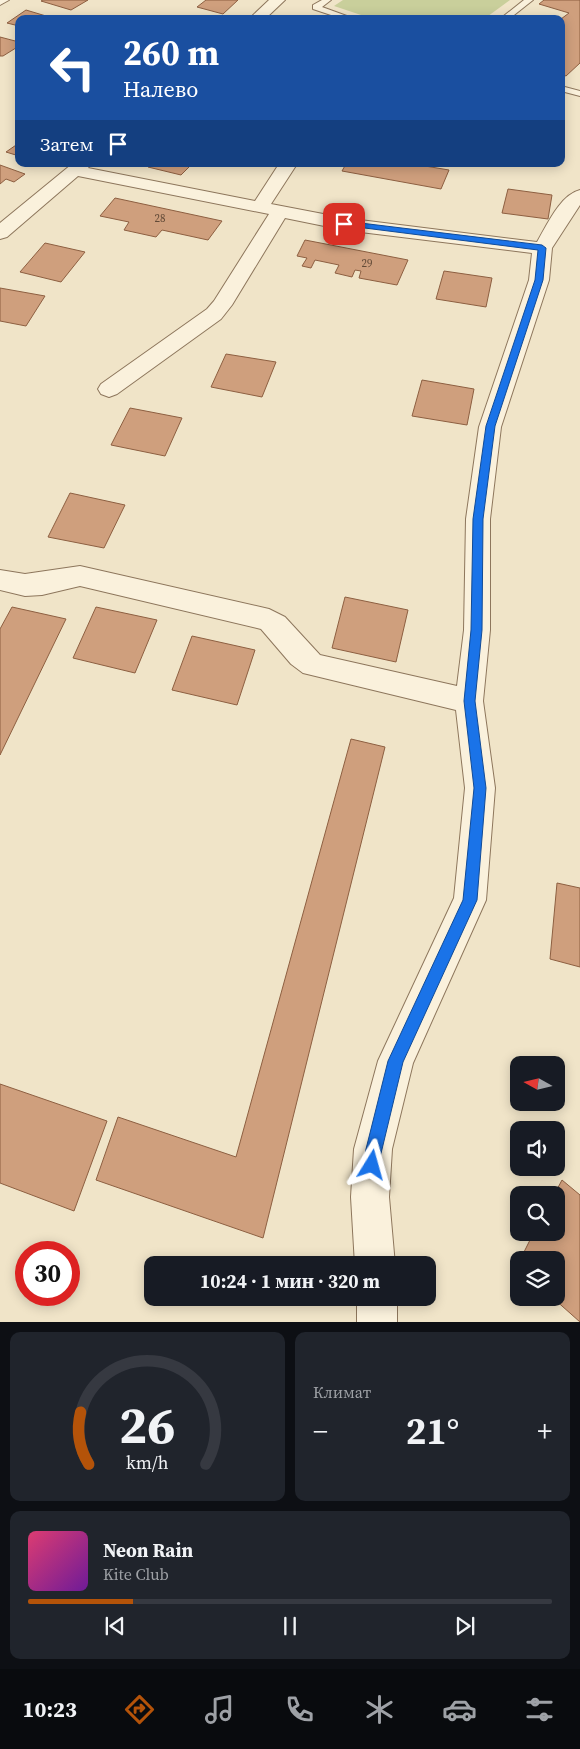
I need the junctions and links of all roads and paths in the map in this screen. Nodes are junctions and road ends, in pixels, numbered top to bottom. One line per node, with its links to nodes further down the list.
1 (278, 0): 4 (street)
2 (327, 0): 5 (lane)
3 (529, 0): 6 (lane)
4 (261, 15)
5 (339, 15)
6 (509, 15)
7 (565, 89): 8 (lane)
8 (580, 94)
9 (78, 167): 12 (street); 14 (street)
10 (286, 167): 12 (street)
11 (580, 195): 15 (street)
12 (260, 207): 13 (street)
13 (280, 211): 15 (street); 16 (street)
14 (0, 233)
15 (542, 248): 18 (street)
16 (109, 390)
17 (0, 580): 18 (street)
18 (469, 701): 19 (street)
19 (373, 1256)
20 (377, 1306): 21 (street)
21 (377, 1322)

